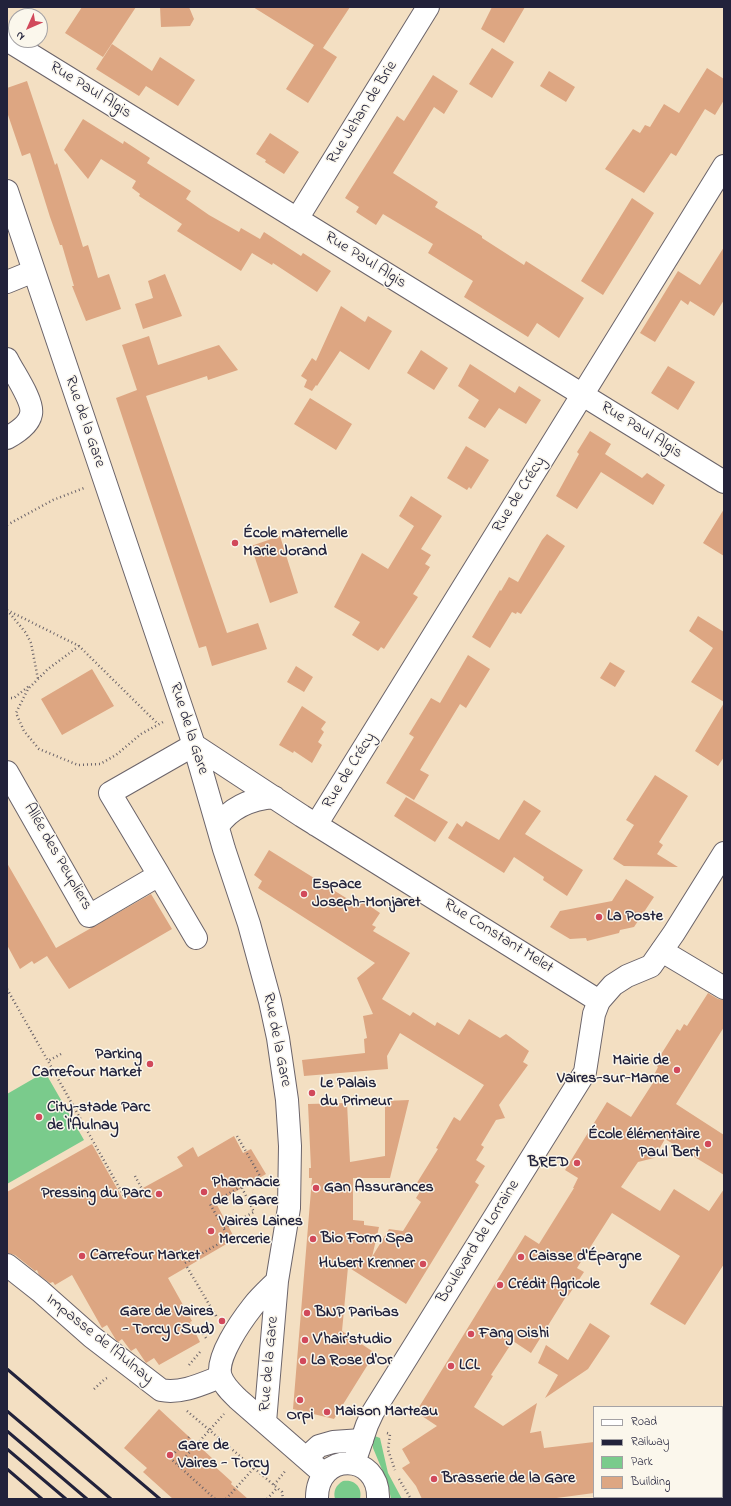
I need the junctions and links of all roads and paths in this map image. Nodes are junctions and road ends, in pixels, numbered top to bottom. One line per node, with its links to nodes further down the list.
1 (428, 7): 5 (street, Rue Jehan de Brie)
2 (7, 40): 5 (street, Rue Paul Algis)
3 (724, 166): 9 (street, Rue de Crécy)
4 (7, 191): 6 (street, Rue de la Gare)
5 (297, 219): 9 (street, Rue Paul Algis)
6 (34, 271): 7 (street); 18 (street, Rue de la Gare)
7 (7, 282)
8 (7, 360): 10 (street)
9 (582, 394): 11 (street, Rue Paul Algis); 23 (street, Rue de Crécy)
10 (7, 438)
11 (724, 482)
12 (84, 488): 13 (path)
13 (7, 525)
14 (7, 610): 15 (path); 16 (path)
15 (79, 646): 16 (path); 19 (path)
16 (38, 679): 17 (path); 19 (path)
17 (7, 698)
18 (184, 715): 19 (path); 20 (street, Rue de la Gare)
19 (158, 724)
20 (194, 745): 22 (street, Rue Constant Melet); 24 (street, Rue de la Gare); 26 (street)
21 (7, 772): 26 (street, Allée des Peupliers)
22 (274, 797): 23 (street, Rue Constant Melet); 24 (street)
23 (316, 825): 31 (street, Rue Constant Melet)
24 (218, 826): 43 (street, Rue de la Gare)
25 (724, 853): 28 (street, Boulevard de Lorraine)
26 (159, 876): 27 (street)
27 (196, 938)
28 (662, 951): 29 (street); 31 (street, Boulevard de Lorraine)
29 (724, 988)
30 (7, 989): 33 (path)
31 (599, 1000): 57 (street, Boulevard de Lorraine)
32 (61, 1054): 33 (path)
33 (48, 1061): 38 (path)
34 (237, 1136): 36 (path)
35 (135, 1176): 37 (path)
36 (241, 1186): 39 (path); 39 (path)
37 (142, 1189)
38 (125, 1198)
39 (224, 1228): 40 (path)
40 (186, 1263)
41 (7, 1265): 50 (street, Impasse de l'Aulnay)
42 (187, 1267): 44 (path)
43 (277, 1281): 50 (street, Rue de la Gare); 54 (street, Rue de la Gare)
44 (215, 1322)
45 (199, 1327): 46 (path)
46 (209, 1341)
47 (204, 1347): 48 (path)
48 (185, 1370)
49 (110, 1377): 51 (path)
50 (220, 1377): 54 (street, Rue de la Gare)
51 (94, 1389)
52 (186, 1409): 55 (path)
53 (226, 1413): 55 (path)
54 (265, 1422): 59 (street, Rue de la Gare)
55 (210, 1430): 61 (path); 62 (path)
56 (189, 1437): 61 (path)
57 (362, 1440): 59 (street); 60 (street, Boulevard de Lorraine)
58 (388, 1450): 63 (path)
59 (298, 1463): 64 (street, Rue de la Gare); 66 (path)
60 (354, 1463): 64 (street); 73 (street)
61 (178, 1466): 68 (path)
62 (254, 1468): 66 (path); 69 (path)
63 (396, 1471)
64 (324, 1474): 72 (street)
65 (398, 1478): 74 (path)
66 (274, 1485): 67 (path)
67 (277, 1488): 70 (path); 71 (path)
68 (215, 1499)
69 (226, 1499)
70 (267, 1499)
71 (283, 1499)
72 (317, 1499)
73 (378, 1499)
74 (411, 1499)

